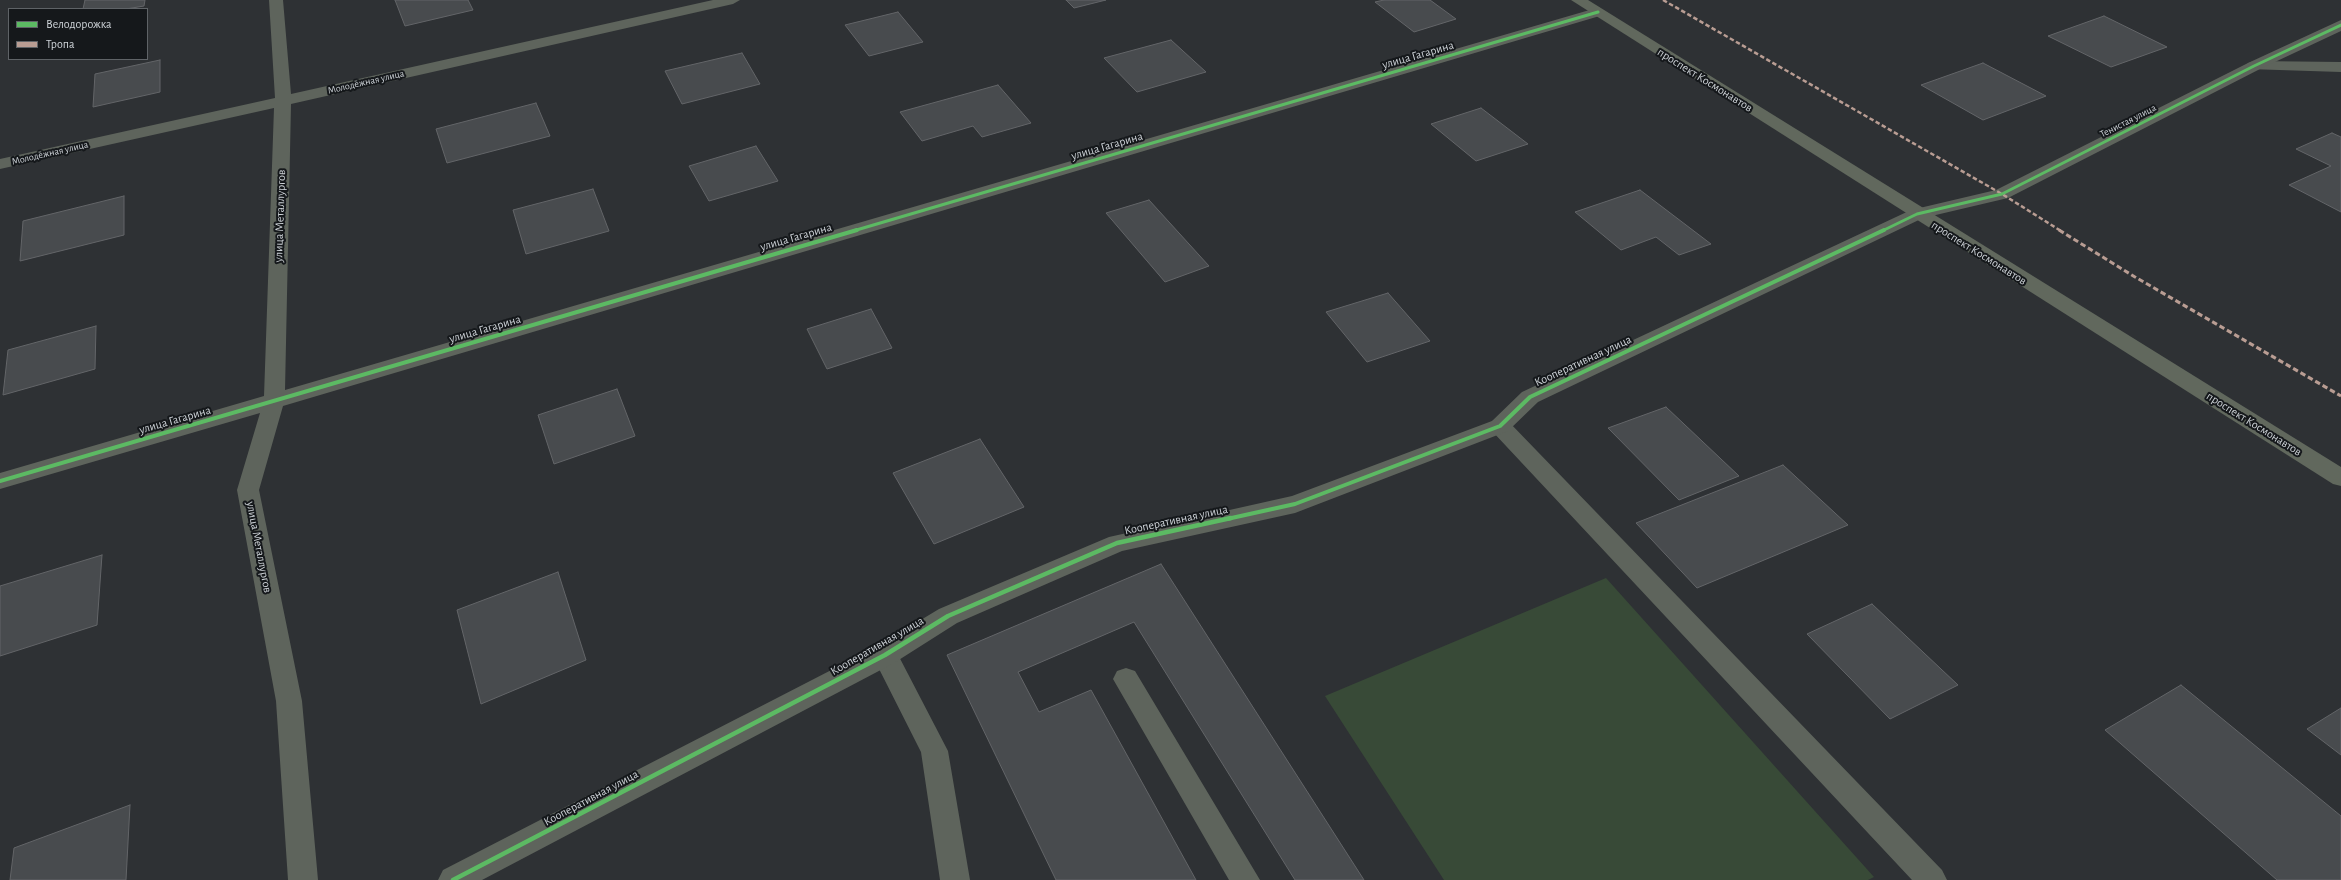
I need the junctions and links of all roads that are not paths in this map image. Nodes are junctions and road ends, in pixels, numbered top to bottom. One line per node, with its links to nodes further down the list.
1 (276, 0): 8 (street, улица Металлургов)
2 (733, 0): 8 (street, Молодёжная улица)
3 (1578, 0): 4 (main road, проспект Космонавтов)
4 (1598, 12): 10 (main road, проспект Космонавтов); 11 (street, улица Гагарина)
5 (2341, 25): 6 (street, Тенистая улица)
6 (2254, 66): 7 (street); 10 (street, Тенистая улица)
7 (2341, 67)
8 (283, 100): 9 (street, Молодёжная улица); 11 (street, улица Металлургов)
9 (0, 164)
10 (1917, 214): 12 (street, Кооперативная улица); 13 (main road, проспект Космонавтов)
11 (274, 401): 14 (street, улица Гагарина); 17 (street, улица Металлургов)
12 (1500, 426): 15 (street, Кооперативная улица); 21 (street)
13 (2341, 478)
14 (0, 481)
15 (885, 655): 18 (street, Кооперативная улица); 19 (street)
16 (1126, 679): 20 (street)
17 (303, 880)
18 (453, 880)
19 (955, 880)
20 (1245, 880)
21 (1932, 880)

